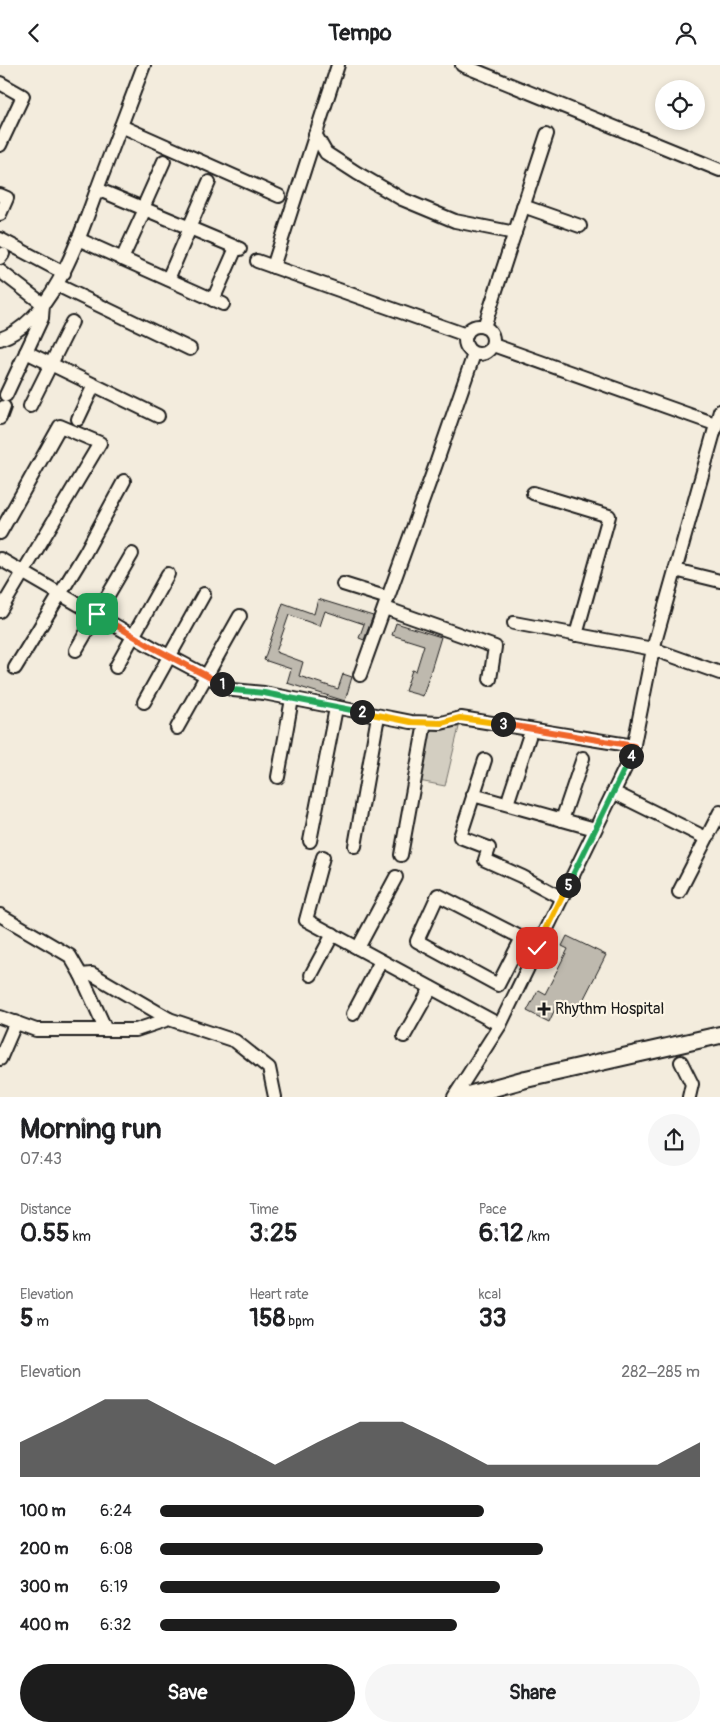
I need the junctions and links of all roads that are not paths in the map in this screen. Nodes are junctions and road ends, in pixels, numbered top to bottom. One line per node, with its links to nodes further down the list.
1 (144, 65): 5 (street)
2 (338, 65): 6 (street)
3 (462, 65): 10 (street)
4 (0, 83): 8 (street)
5 (121, 126): 12 (street); 14 (street)
6 (315, 134): 20 (street); 25 (street)
7 (547, 134): 15 (street)
8 (0, 145)
9 (164, 161): 16 (street)
10 (720, 170)
11 (209, 182): 19 (street)
12 (97, 189): 16 (street); 22 (street)
13 (0, 195): 17 (street)
14 (279, 196)
15 (524, 206): 18 (street); 20 (street)
16 (144, 208): 19 (street); 23 (street)
17 (0, 214)
18 (580, 226)
19 (190, 228): 28 (street); 28 (street)
20 (514, 233): 32 (street)
21 (0, 239): 27 (street)
22 (78, 239): 23 (street); 27 (street)
23 (122, 259): 28 (street)
24 (257, 261): 25 (street)
25 (273, 267): 33 (street)
26 (0, 271): 30 (street)
27 (64, 273): 29 (street)
28 (168, 279)
29 (57, 285): 30 (street); 36 (street)
30 (43, 304): 34 (street); 37 (street)
31 (72, 322): 39 (street)
32 (484, 327): 33 (street); 35 (street)
33 (466, 335): 38 (street)
34 (0, 339)
35 (493, 345): 38 (street); 46 (street)
36 (190, 349)
37 (26, 352): 39 (street); 42 (street)
38 (474, 353): 59 (street)
39 (51, 364): 40 (street); 41 (street)
40 (94, 385): 44 (street); 45 (street)
41 (30, 406)
42 (3, 407)
43 (720, 411): 46 (street)
44 (158, 416)
45 (78, 419)
46 (716, 431): 52 (street)
47 (124, 481): 57 (street)
48 (533, 493): 64 (street)
49 (0, 533): 53 (street)
50 (132, 554): 61 (street)
51 (0, 559): 53 (street)
52 (675, 570): 55 (street); 66 (street)
53 (23, 571): 57 (street); 60 (street)
54 (168, 574): 65 (street)
55 (720, 581)
56 (343, 584): 59 (street)
57 (61, 593): 61 (street); 70 (street)
58 (204, 594): 68 (street)
59 (387, 603): 72 (street); 74 (street)
60 (0, 611)
61 (97, 614): 65 (street); 67 (street)
62 (240, 616): 73 (street)
63 (514, 623): 64 (street)
64 (576, 635): 66 (street)
65 (134, 636): 68 (street); 69 (street)
66 (652, 649): 71 (street); 82 (street)
67 (76, 650)
68 (170, 656): 73 (street); 76 (street)
69 (116, 667)
70 (15, 668)
71 (720, 673)
72 (360, 675)
73 (207, 676): 75 (street); 80 (street)
74 (490, 679)
75 (292, 699): 77 (street); 85 (street)
76 (144, 702)
77 (336, 707): 78 (street); 93 (street)
78 (378, 716): 79 (street); 94 (street)
79 (425, 723): 82 (street); 95 (street)
80 (177, 728)
81 (529, 737): 88 (street)
82 (634, 746): 86 (street)
83 (583, 758): 90 (street)
84 (485, 760): 87 (street)
85 (278, 777)
86 (613, 792): 91 (street); 92 (street)
87 (473, 795): 88 (street); 99 (street)
88 (507, 804): 90 (street)
89 (720, 812): 92 (street)
90 (562, 820): 91 (street)
91 (595, 829): 99 (street)
92 (706, 838): 98 (street)
93 (310, 841)
94 (355, 846)
95 (401, 855)
96 (323, 857): 101 (street)
97 (396, 877): 103 (street)
98 (679, 892)
99 (562, 898): 104 (street)
100 (0, 915): 106 (street)
101 (333, 934): 103 (street); 107 (street)
102 (522, 938): 104 (street); 108 (street); 108 (street)
103 (358, 948): 105 (street)
104 (537, 948): 110 (street)
105 (381, 961): 109 (street); 111 (street)
106 (81, 975): 113 (street); 116 (street)
107 (311, 975)
108 (498, 985): 110 (street)
109 (431, 988): 115 (street); 118 (street)
110 (515, 995): 115 (street)
111 (353, 1014)
112 (0, 1017): 114 (street)
113 (168, 1019): 116 (street); 121 (street)
114 (16, 1022): 116 (street); 119 (street)
115 (500, 1025): 122 (street)
116 (106, 1030)
117 (720, 1035): 123 (main road)
118 (404, 1037)
119 (0, 1059)
120 (681, 1062): 124 (street)
121 (275, 1097)
122 (454, 1097)
123 (461, 1097)
124 (690, 1097)

